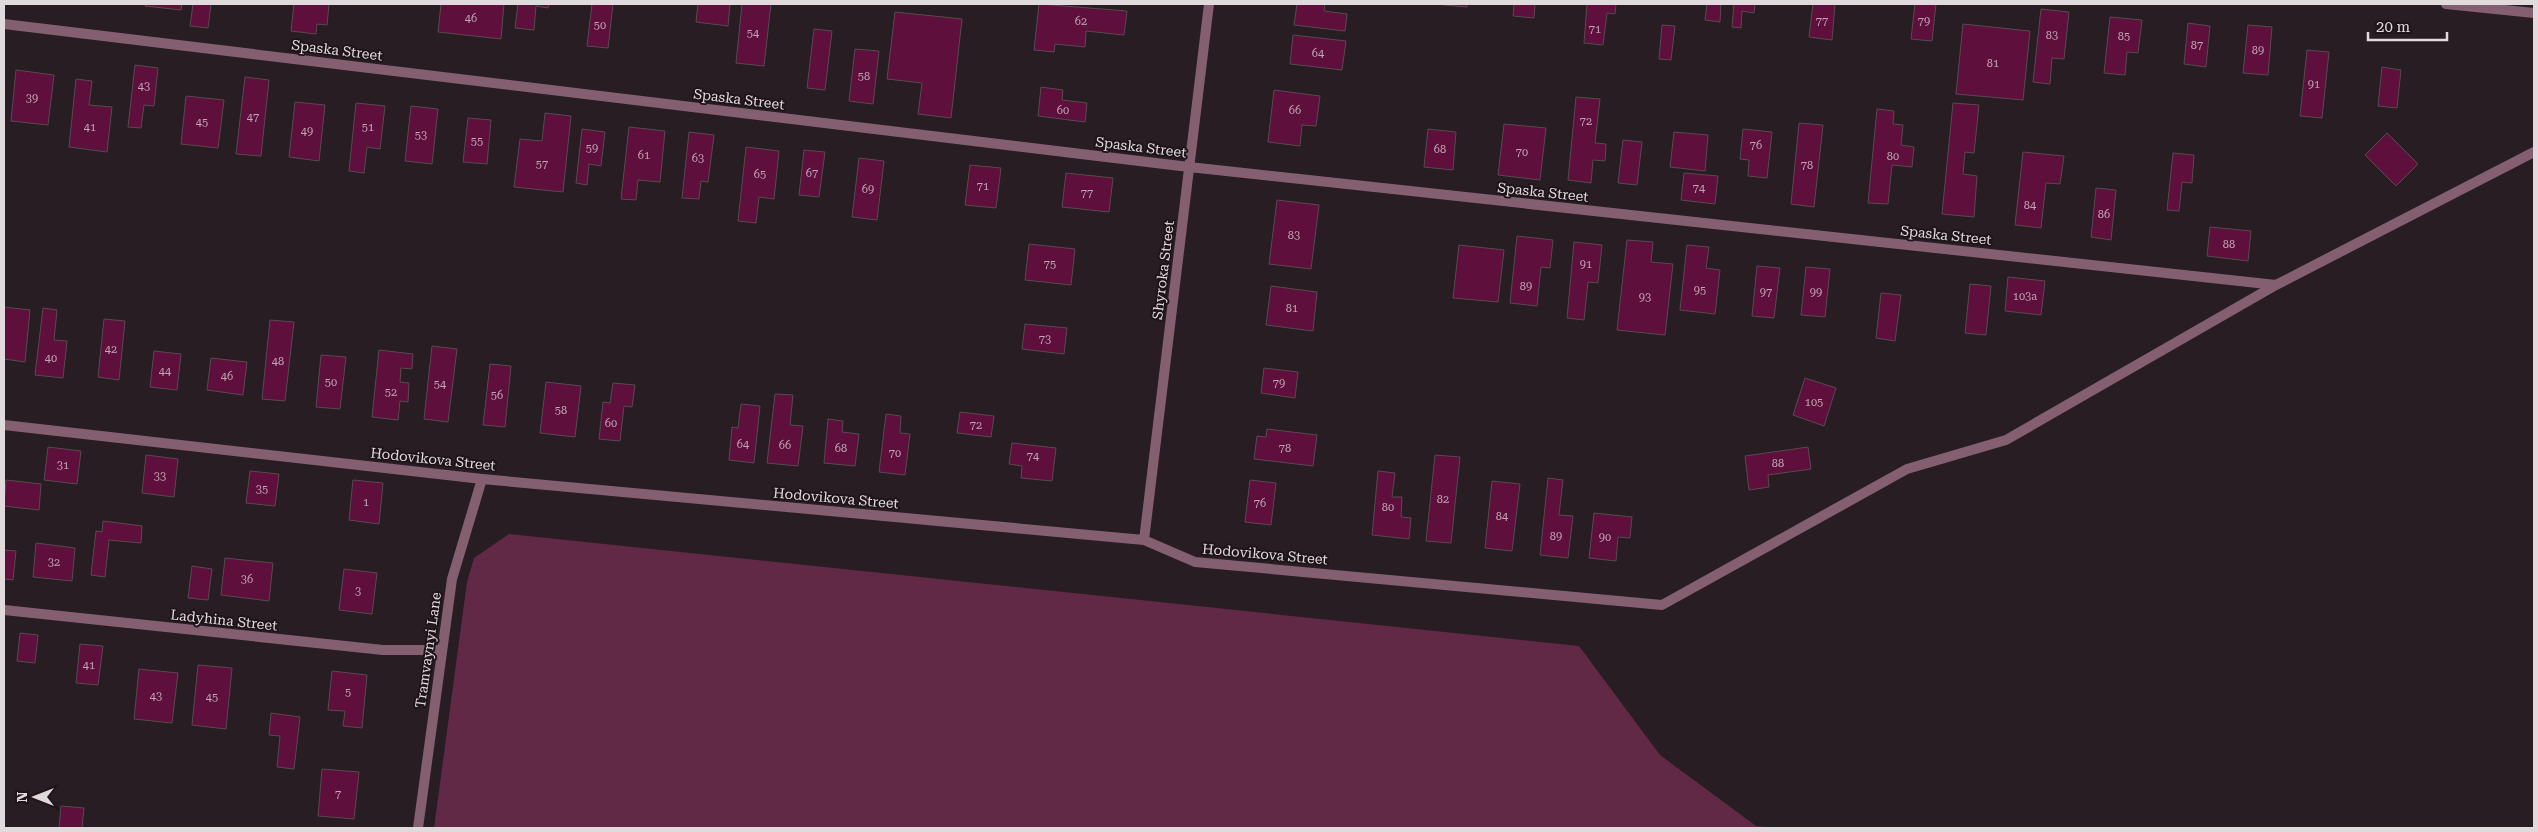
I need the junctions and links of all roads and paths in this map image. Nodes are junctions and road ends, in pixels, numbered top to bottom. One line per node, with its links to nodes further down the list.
1 (1209, 4): 6 (street, Shyroka Street)
2 (2446, 4): 3 (street)
3 (2534, 13)
4 (4, 24): 6 (street, Spaska Street)
5 (2534, 152): 7 (street)
6 (1189, 167): 7 (street, Spaska Street); 10 (street, Shyroka Street)
7 (2276, 285): 10 (street, Hodovikova Street)
8 (4, 425): 9 (street, Hodovikova Street)
9 (482, 479): 10 (street, Hodovikova Street); 12 (street, Tramvaynyi Lane)
10 (1144, 540)
11 (4, 610): 12 (street, Ladyhina Street)
12 (442, 650): 13 (street, Tramvaynyi Lane)
13 (418, 828)

